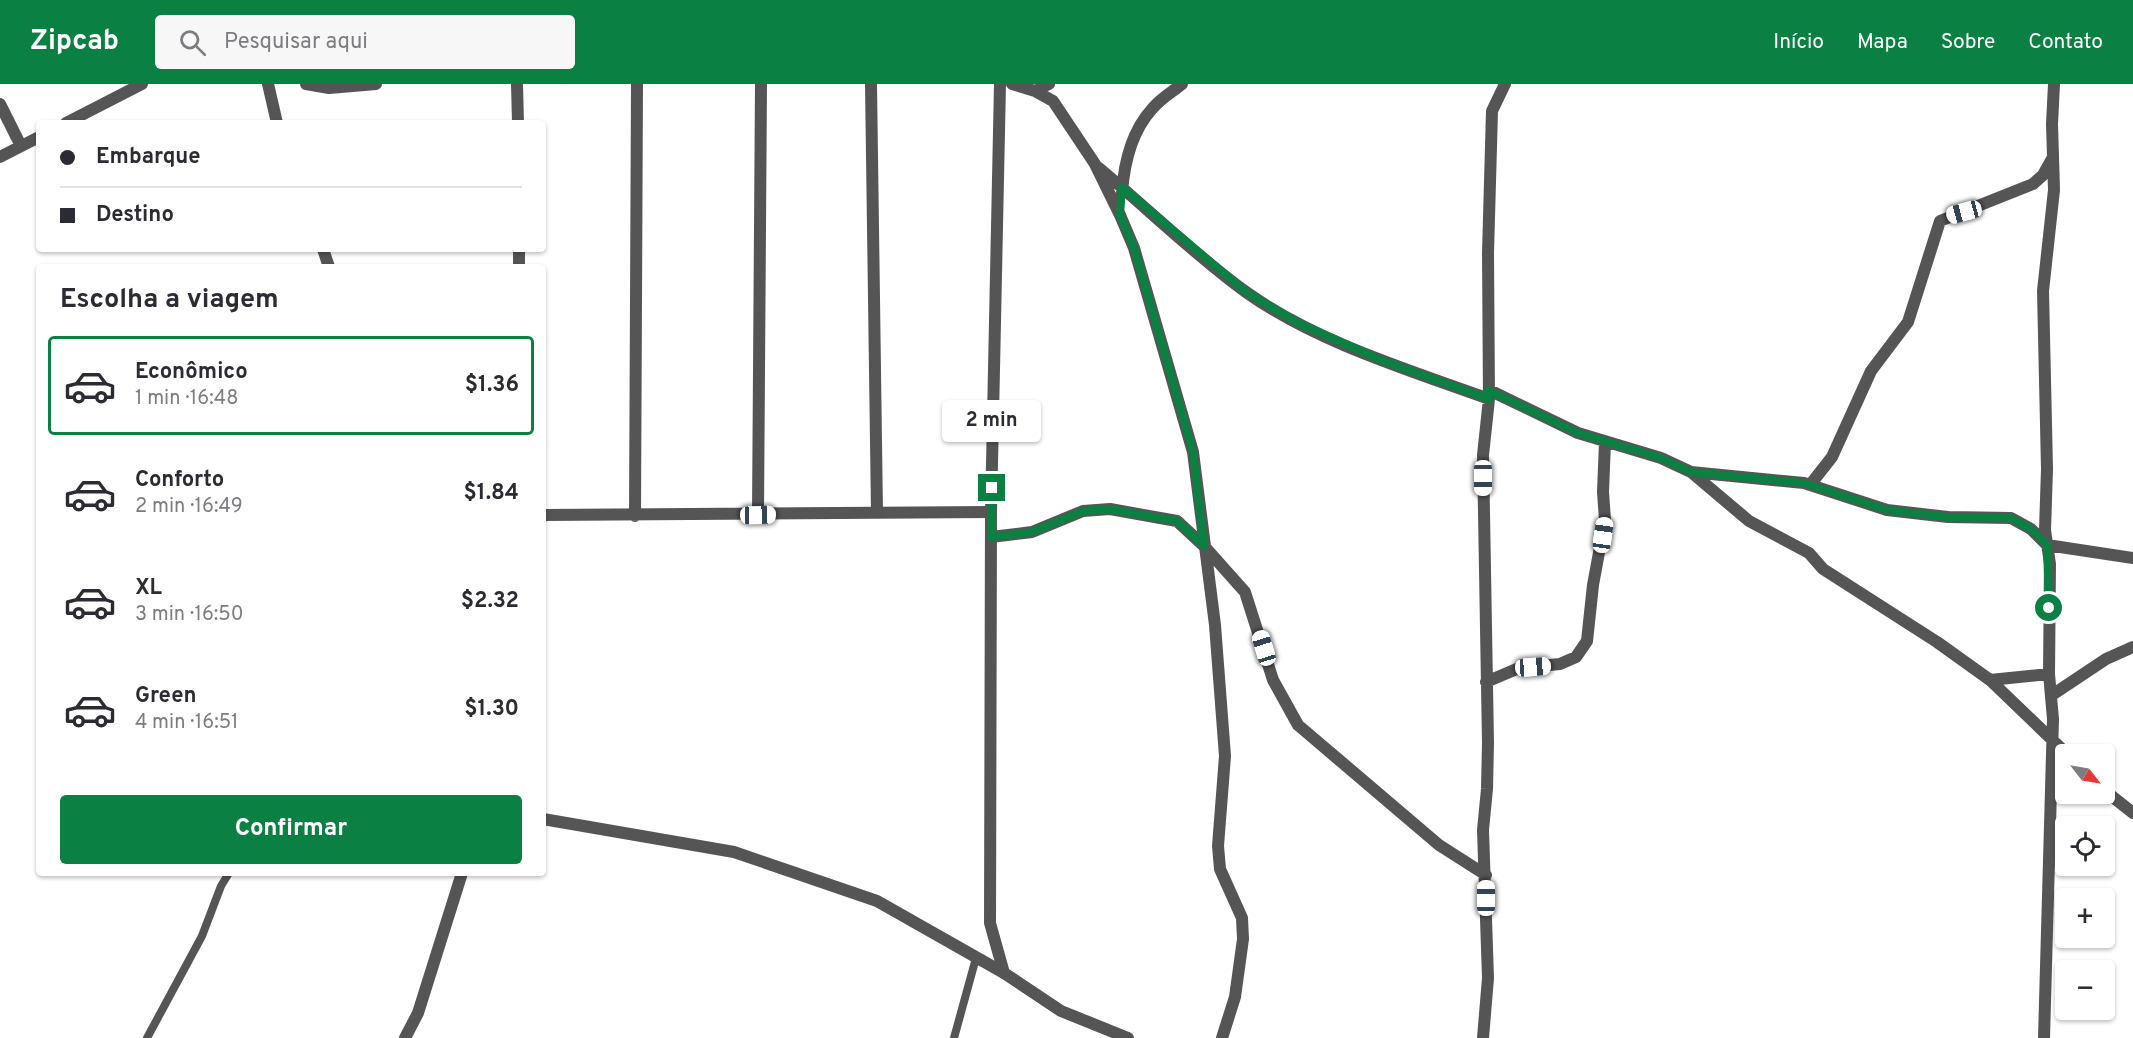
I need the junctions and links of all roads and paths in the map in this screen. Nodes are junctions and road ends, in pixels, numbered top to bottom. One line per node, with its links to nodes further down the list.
1 (142, 84): 17 (street)
2 (268, 84): 18 (street)
3 (306, 84): 4 (street)
4 (376, 84)
5 (518, 84): 19 (street)
6 (637, 84): 37 (street)
7 (761, 84): 36 (street)
8 (871, 84): 34 (street)
9 (1000, 84): 33 (street)
10 (1012, 84): 15 (street)
11 (1049, 84): 15 (street)
12 (1182, 84): 26 (street)
13 (1505, 84): 29 (street)
14 (2054, 84): 23 (street)
15 (1035, 91): 24 (street)
16 (0, 104): 21 (street)
17 (72, 120)
18 (276, 120)
19 (518, 120)
20 (36, 138): 21 (street)
21 (21, 146): 22 (street)
22 (0, 156)
23 (2053, 158): 25 (street); 27 (street)
24 (1095, 164): 26 (street); 28 (street)
25 (2033, 184): 27 (street); 32 (street)
26 (1122, 187): 28 (street); 29 (street)
27 (2054, 190): 39 (street)
28 (1120, 215): 40 (street)
29 (1489, 394): 30 (street); 45 (street)
30 (1605, 442): 31 (street); 45 (street)
31 (1691, 472): 32 (street); 44 (street)
32 (1810, 485): 39 (street)
33 (991, 512): 34 (street); 38 (street)
34 (877, 513): 36 (street)
35 (546, 515): 37 (street)
36 (758, 515): 37 (street)
37 (635, 516)
38 (991, 537): 40 (street); 56 (street)
39 (2047, 545): 41 (street); 43 (street)
40 (1204, 546): 52 (street); 61 (street)
41 (2133, 558)
42 (2133, 647): 46 (street)
43 (2049, 674): 44 (street); 46 (street)
44 (1990, 680): 47 (street)
45 (1486, 682): 52 (street)
46 (2052, 695): 47 (street)
47 (2052, 741): 48 (street); 63 (street)
48 (2055, 744)
49 (2115, 799): 50 (street)
50 (2133, 813)
51 (546, 820): 55 (street)
52 (1486, 875): 62 (street)
53 (228, 876): 57 (lane)
54 (461, 876): 58 (street)
55 (976, 958): 56 (street); 59 (lane)
56 (1004, 974): 60 (street)
57 (147, 1038)
58 (405, 1038)
59 (954, 1038)
60 (1128, 1038)
61 (1222, 1038)
62 (1483, 1038)
63 (2044, 1038)

